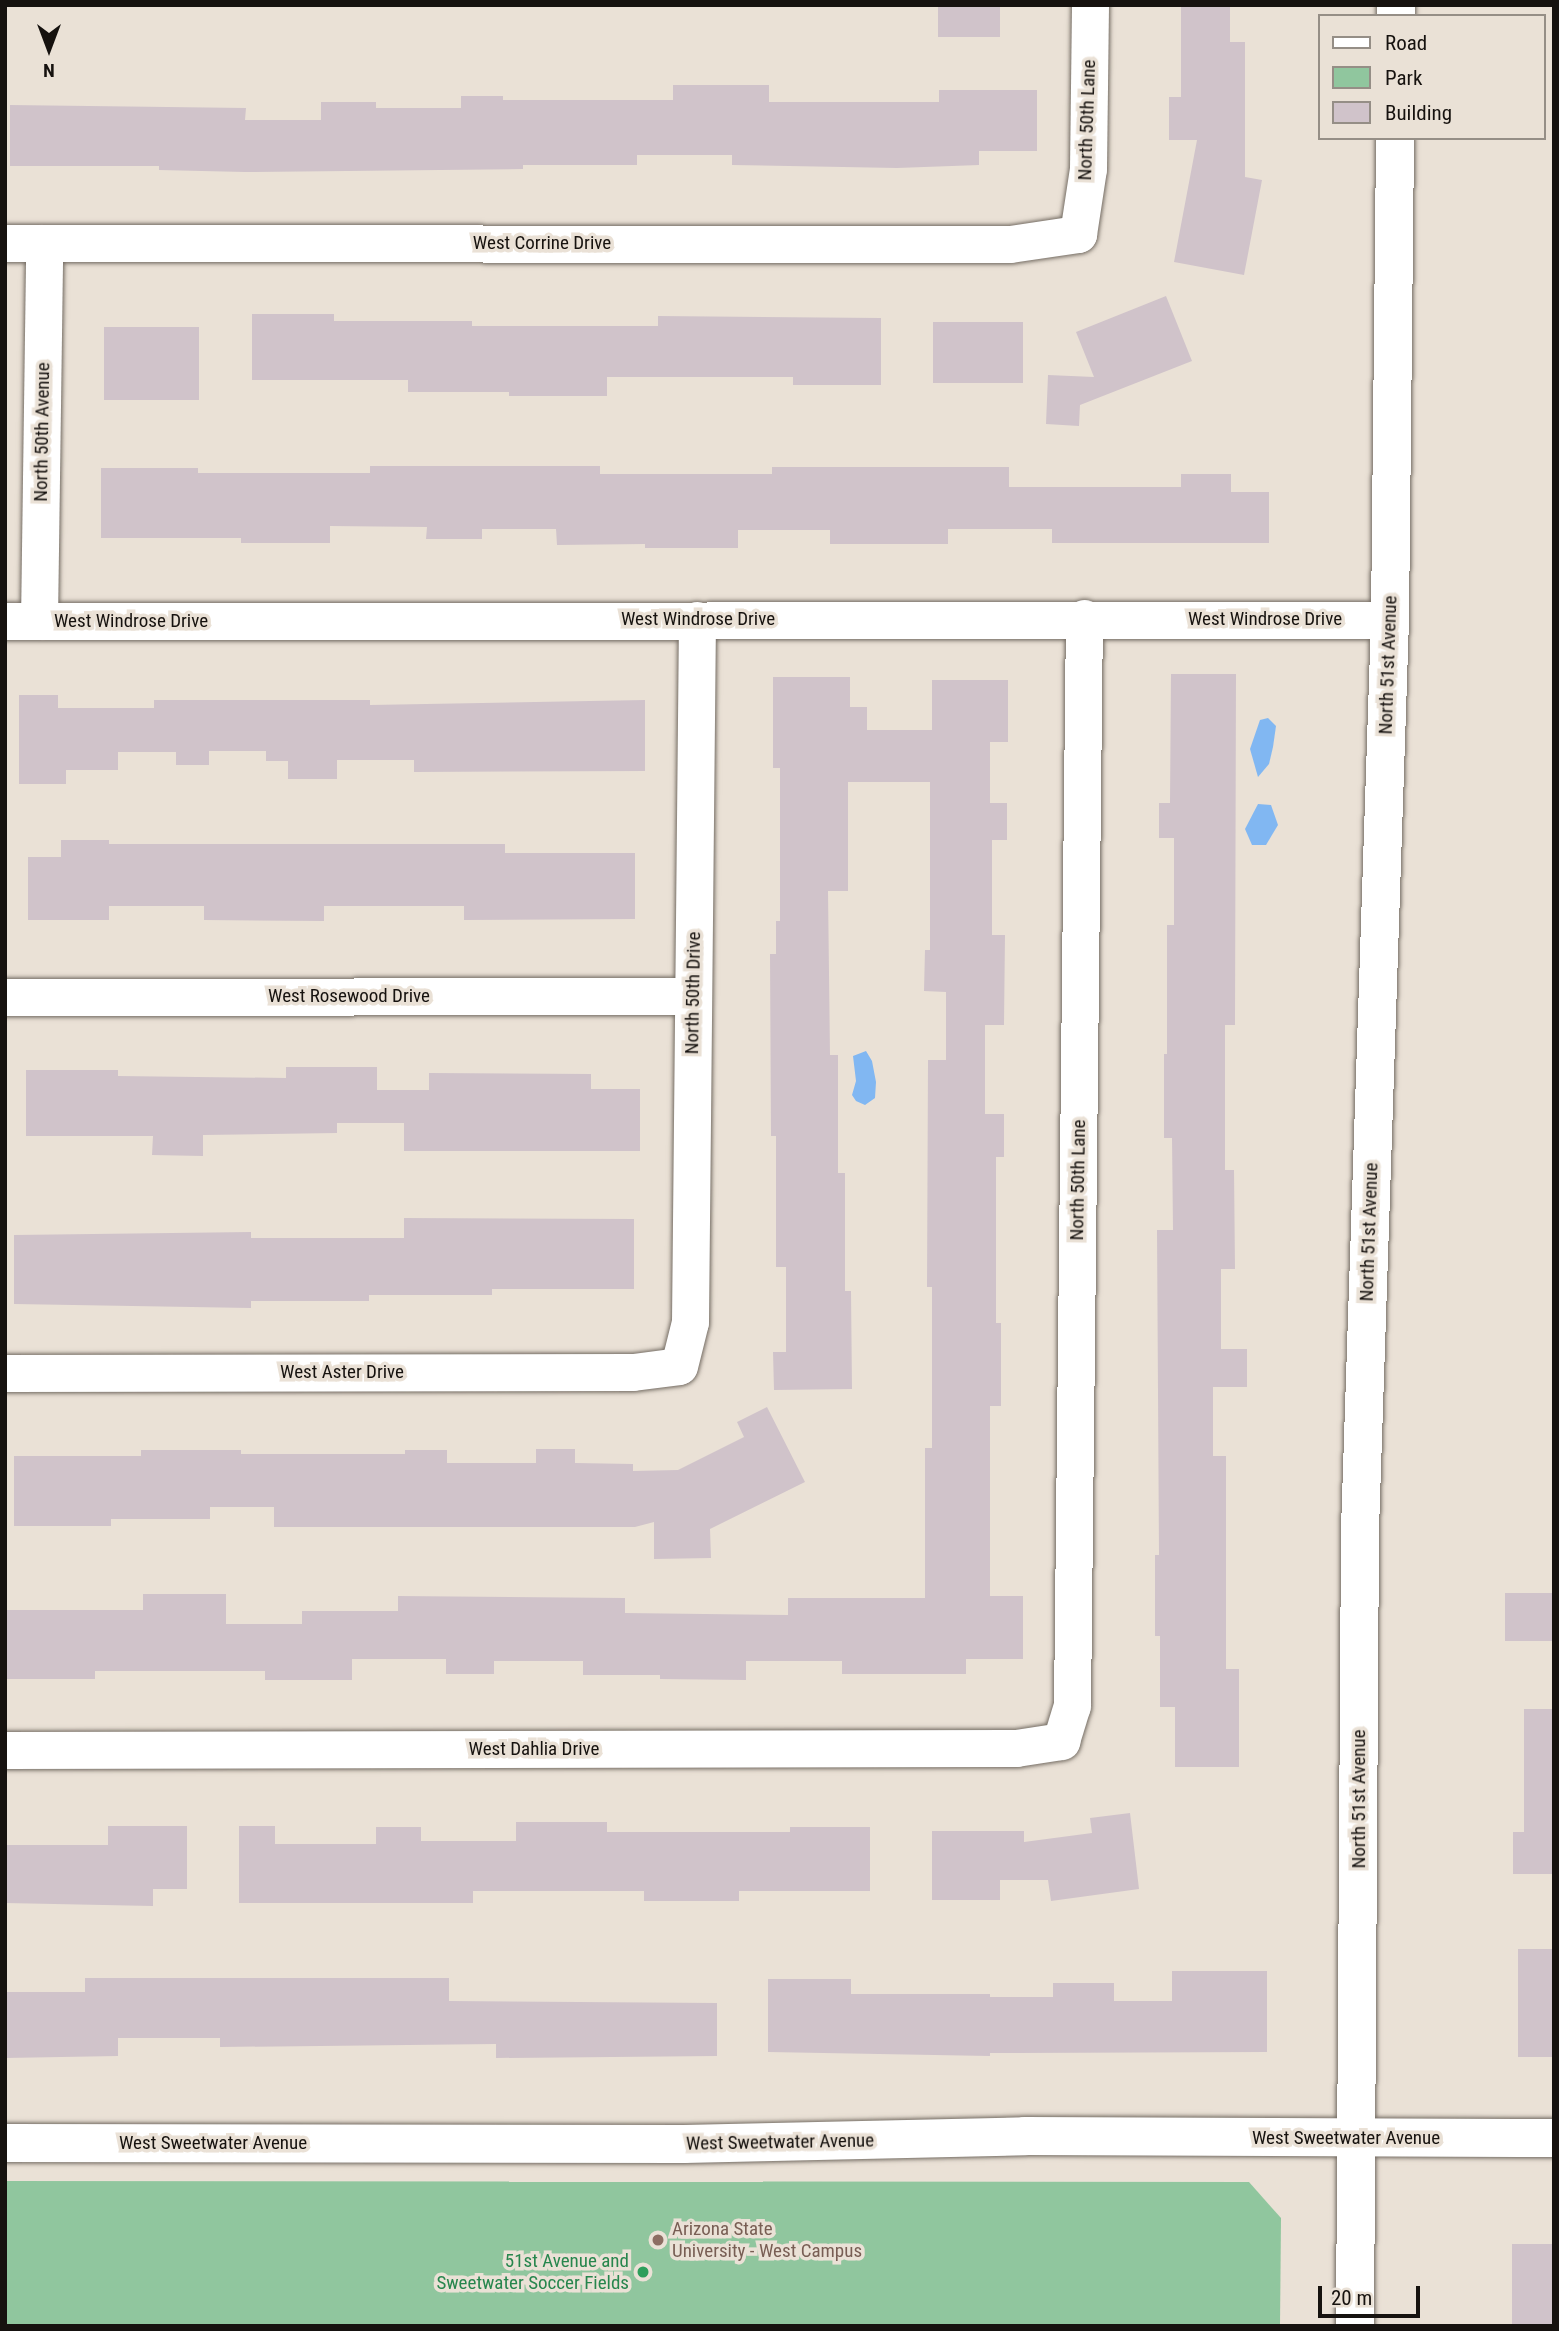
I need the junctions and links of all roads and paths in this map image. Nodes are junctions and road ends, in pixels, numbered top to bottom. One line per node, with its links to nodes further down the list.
1 (1090, 5): 3 (street, North 50th Lane)
2 (1395, 140): 8 (main road, North 51st Avenue)
3 (1077, 234): 5 (street, West Corrine Drive)
4 (5, 243): 5 (street, West Corrine Drive)
5 (44, 243): 9 (street, North 50th Avenue)
6 (1084, 618): 7 (street, West Windrose Drive); 8 (street, West Windrose Drive); 14 (street, North 50th Lane)
7 (696, 620): 9 (street, West Windrose Drive); 10 (street, North 50th Drive)
8 (1390, 620): 16 (main road, North 51st Avenue)
9 (22, 621)
10 (693, 996): 11 (street, West Rosewood Drive); 12 (street, North 50th Drive)
11 (5, 997)
12 (678, 1366): 13 (street, West Aster Drive)
13 (5, 1373)
14 (1061, 1741): 15 (street, West Dahlia Drive)
15 (5, 1750)
16 (1357, 2138): 17 (main road, West Sweetwater Avenue); 18 (main road, West Sweetwater Avenue); 19 (main road, North 51st Avenue)
17 (1554, 2138)
18 (5, 2143)
19 (1355, 2326)

